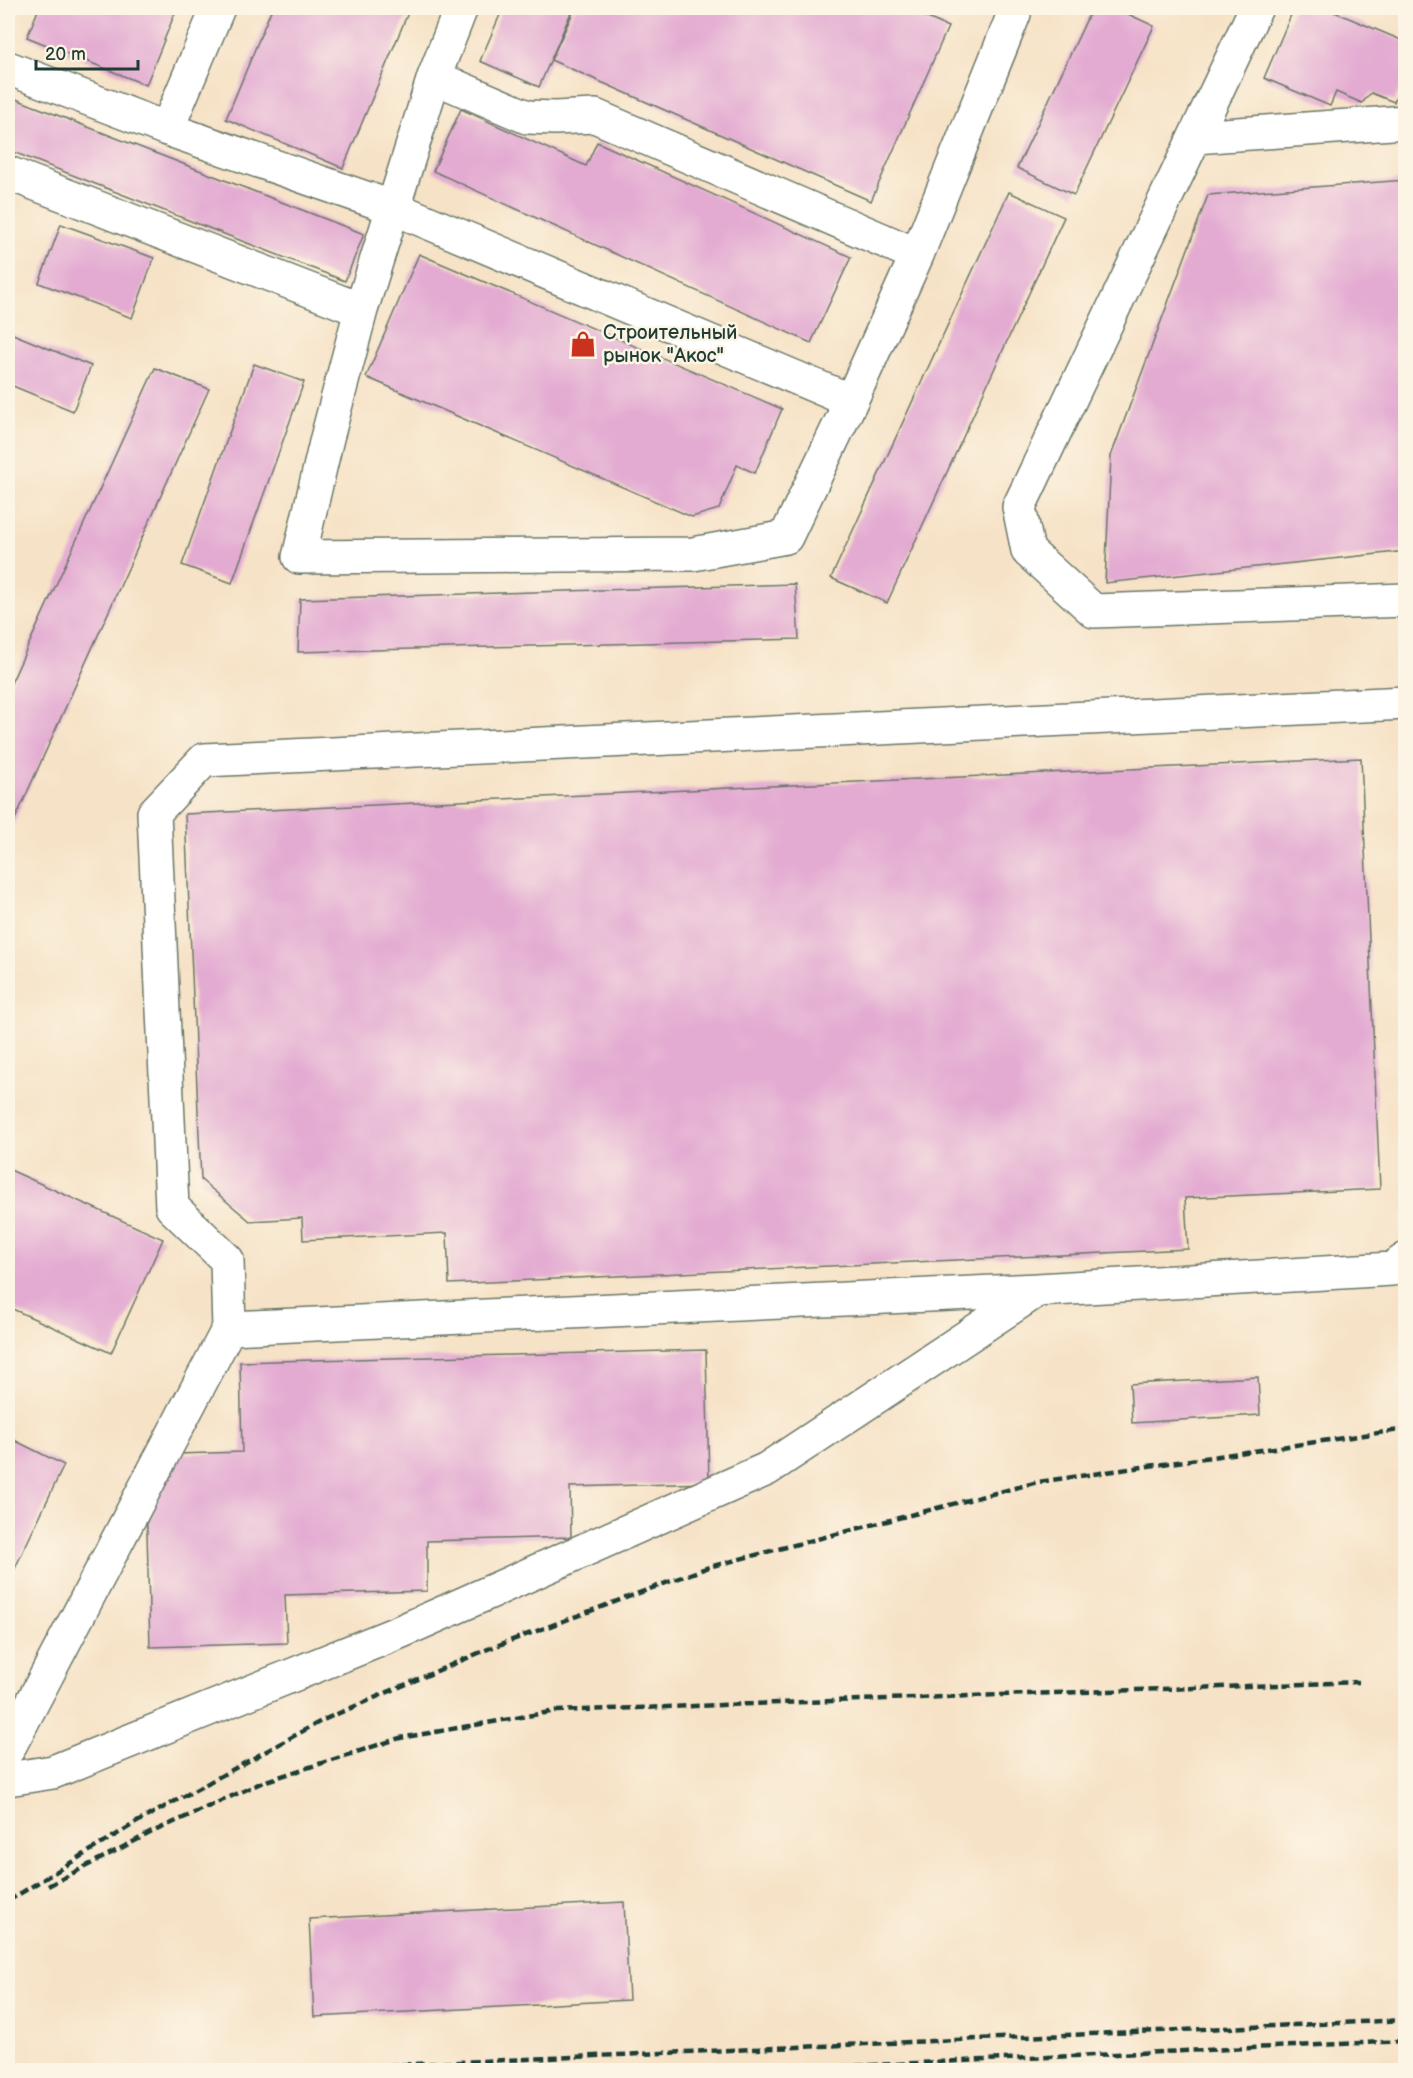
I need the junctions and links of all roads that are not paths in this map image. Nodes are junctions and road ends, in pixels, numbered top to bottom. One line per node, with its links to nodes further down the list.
1 (218, 8): 8 (lane)
2 (461, 8): 6 (lane)
3 (1256, 8): 9 (lane)
4 (1010, 9): 12 (lane)
5 (8, 68): 8 (lane)
6 (434, 77): 11 (lane); 12 (lane)
7 (1406, 122): 9 (lane)
8 (167, 129): 11 (lane)
9 (1195, 137): 15 (lane)
10 (8, 173): 13 (lane)
11 (394, 208): 13 (lane); 14 (lane)
12 (917, 255): 14 (lane)
13 (361, 310): 14 (lane)
14 (851, 401)
15 (1406, 600)
16 (1406, 703): 19 (lane)
17 (1406, 1259): 18 (lane)
18 (1037, 1290): 19 (lane); 21 (lane)
19 (229, 1328): 20 (lane)
20 (8, 1749)
21 (8, 1779)

